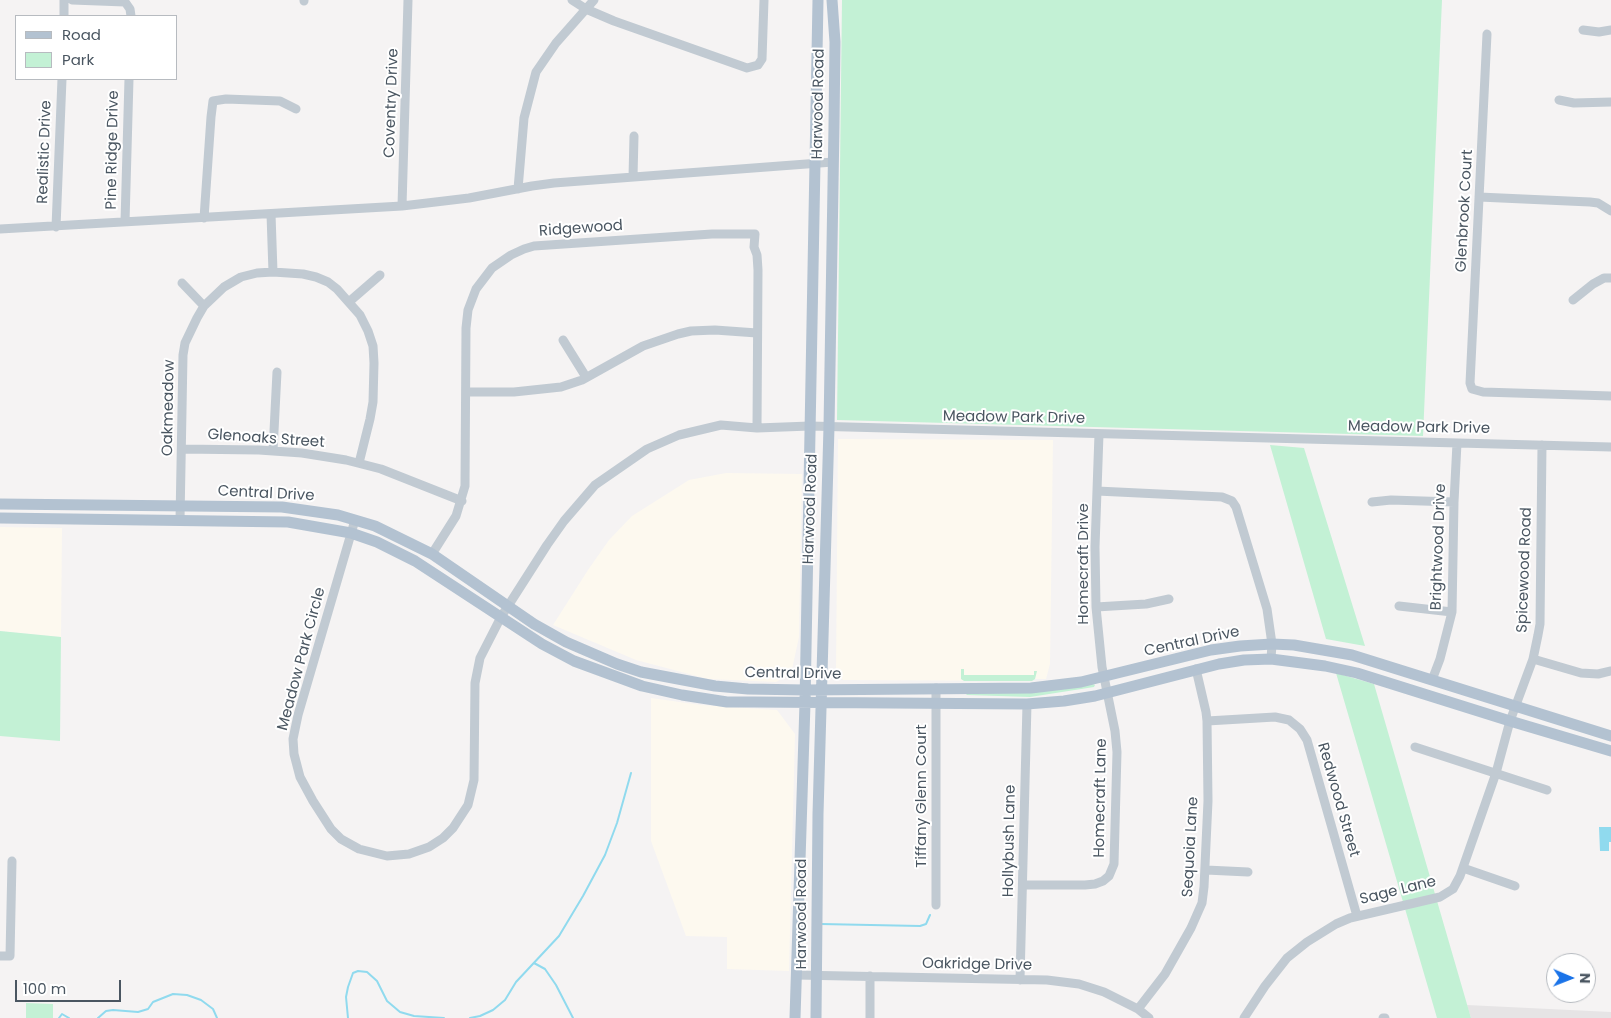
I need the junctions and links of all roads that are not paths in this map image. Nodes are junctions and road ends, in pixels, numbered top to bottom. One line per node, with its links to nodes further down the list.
1 (64, 0): 10 (street)
2 (72, 0): 11 (street)
3 (408, 0): 26 (street, Coventry Drive)
4 (572, 0): 9 (street)
5 (594, 0): 9 (street)
6 (764, 0): 9 (street)
7 (818, 0): 22 (main road, Harwood Road)
8 (832, 0): 21 (main road, Harwood Road)
9 (586, 9): 24 (street)
10 (64, 15)
11 (131, 15)
12 (1583, 30): 13 (street)
13 (1611, 30)
14 (1487, 34): 25 (street, Glenbrook Court)
15 (62, 80): 31 (street, Realistic Drive)
16 (129, 80): 30 (street, Pine Ridge Drive)
17 (1559, 100): 18 (street)
18 (1611, 102)
19 (296, 109): 29 (street)
20 (634, 136): 23 (street)
21 (833, 162): 22 (street); 47 (main road, Harwood Road)
22 (815, 163): 23 (street); 46 (main road, Harwood Road)
23 (634, 177): 24 (street)
24 (518, 189): 26 (street)
25 (1479, 198): 27 (street); 45 (street, Glenbrook Court)
26 (402, 206): 28 (street)
27 (1611, 211)
28 (271, 214): 29 (street); 33 (street)
29 (204, 218): 30 (street)
30 (125, 222): 31 (street)
31 (56, 227): 32 (street)
32 (0, 229)
33 (273, 272): 38 (street, Oakmeadow); 39 (street, Oakmeadow)
34 (380, 275): 38 (street)
35 (1611, 278): 37 (street)
36 (182, 283): 39 (street)
37 (1573, 300)
38 (350, 301): 55 (street, Oakmeadow)
39 (204, 306): 53 (street, Oakmeadow)
40 (757, 333): 43 (street); 44 (street, Ridgewood); 48 (street, Ridgewood)
41 (563, 340): 43 (street)
42 (276, 372): 54 (street)
43 (586, 377): 44 (street)
44 (466, 392): 57 (street, Ridgewood)
45 (1611, 396)
46 (810, 426): 47 (street, Meadow Park Drive); 48 (street, Meadow Park Drive); 66 (main road, Harwood Road)
47 (829, 427): 49 (street, Meadow Park Drive); 67 (main road, Harwood Road)
48 (757, 428): 70 (street, Meadow Park Drive)
49 (1099, 434): 50 (street, Meadow Park Drive); 56 (street, Homecraft Drive)
50 (1458, 443): 51 (street, Meadow Park Drive); 59 (street, Brightwood Drive)
51 (1542, 445): 52 (street, Meadow Park Drive); 78 (street, Spicewood Road)
52 (1611, 447)
53 (182, 449): 54 (street, Glenoaks Street); 61 (street, Oakmeadow)
54 (273, 451): 55 (street, Glenoaks Street)
55 (359, 463): 57 (street, Glenoaks Street)
56 (1097, 491): 71 (street, Homecraft Drive); 75 (street)
57 (462, 501): 68 (street, Ridgewood)
58 (1372, 502): 59 (street)
59 (1454, 502): 73 (street, Brightwood Drive)
60 (0, 504): 61 (main road, Central Drive)
61 (180, 507): 63 (street, Oakmeadow); 64 (main road, Central Drive)
62 (0, 518): 63 (main road, Central Drive)
63 (180, 520): 65 (main road, Central Drive)
64 (355, 520): 65 (street, Meadow Park Circle); 68 (main road, Central Drive)
65 (351, 533): 74 (main road, Central Drive); 74 (street, Meadow Park Circle)
66 (808, 553): 67 (main road); 86 (main road, Harwood Road)
67 (825, 553): 87 (main road, Harwood Road)
68 (432, 554): 70 (main road, Central Drive)
69 (1169, 599): 71 (street)
70 (509, 606): 74 (street, Meadow Park Drive); 76 (main road, Central Drive)
71 (1096, 606): 82 (street, Homecraft Drive)
72 (1399, 606): 73 (street)
73 (1452, 612): 83 (street, Brightwood Drive)
74 (501, 617): 79 (main road, Central Drive)
75 (1272, 644): 77 (street); 82 (main road, Central Drive); 83 (main road, Central Drive)
76 (584, 650): 79 (main road); 84 (main road, Central Drive)
77 (1271, 659): 80 (main road, Central Drive); 96 (main road, Central Drive)
78 (1533, 659): 81 (street); 94 (street, Spicewood Road)
79 (578, 663): 89 (main road, Central Drive)
80 (1196, 669): 88 (main road, Central Drive); 95 (street, Sequoia Lane)
81 (1611, 671)
82 (1104, 676): 85 (main road, Central Drive); 88 (street, Homecraft Drive)
83 (1432, 680): 94 (main road, Central Drive)
84 (693, 682): 86 (main road, Central Drive); 89 (main road)
85 (936, 688): 87 (main road, Central Drive); 91 (street, Tiffany Glenn Court)
86 (805, 690): 87 (main road, Central Drive); 90 (main road, Harwood Road)
87 (821, 690): 92 (main road, Harwood Road)
88 (1107, 692): 93 (main road, Central Drive); 108 (street, Homecraft Lane)
89 (691, 696): 90 (main road, Central Drive)
90 (805, 703): 92 (main road, Central Drive); 103 (main road, Harwood Road)
91 (937, 703): 92 (main road, Central Drive); 93 (main road, Central Drive); 110 (street, Tiffany Glenn Court)
92 (821, 704): 102 (main road, Harwood Road)
93 (1027, 704): 108 (street, Hollybush Lane)
94 (1515, 707): 96 (street, Spicewood Road); 97 (main road, Central Drive)
95 (1207, 721): 106 (street, Sequoia Lane); 111 (street, Redwood Street)
96 (1510, 721): 99 (main road, Central Drive); 100 (street, Sage Lane)
97 (1611, 736)
98 (1415, 747): 100 (street)
99 (1611, 751)
100 (1496, 773): 101 (street); 105 (street, Sage Lane)
101 (1547, 790)
102 (818, 844): 103 (main road); 114 (main road, Harwood Road)
103 (800, 845): 113 (main road, Harwood Road)
104 (12, 862): 112 (street)
105 (1463, 868): 109 (street); 111 (street, Sage Lane)
106 (1206, 870): 107 (street); 117 (street, Sequoia Lane)
107 (1248, 872)
108 (1023, 885): 116 (street, Hollybush Lane)
109 (1515, 886)
110 (936, 905)
111 (1357, 916): 122 (street, Sage Lane)
112 (0, 956)
113 (796, 975): 114 (street, Oakridge Drive); 118 (main road, Harwood Road)
114 (817, 975): 115 (street, Oakridge Drive); 119 (main road, Harwood Road)
115 (870, 976): 116 (street, Oakridge Drive); 120 (street)
116 (1020, 980): 117 (street, Oakridge Drive)
117 (1138, 1009): 121 (street, Oakridge Drive)
118 (796, 1018)
119 (816, 1018)
120 (870, 1018)
121 (1149, 1018)
122 (1244, 1018)

